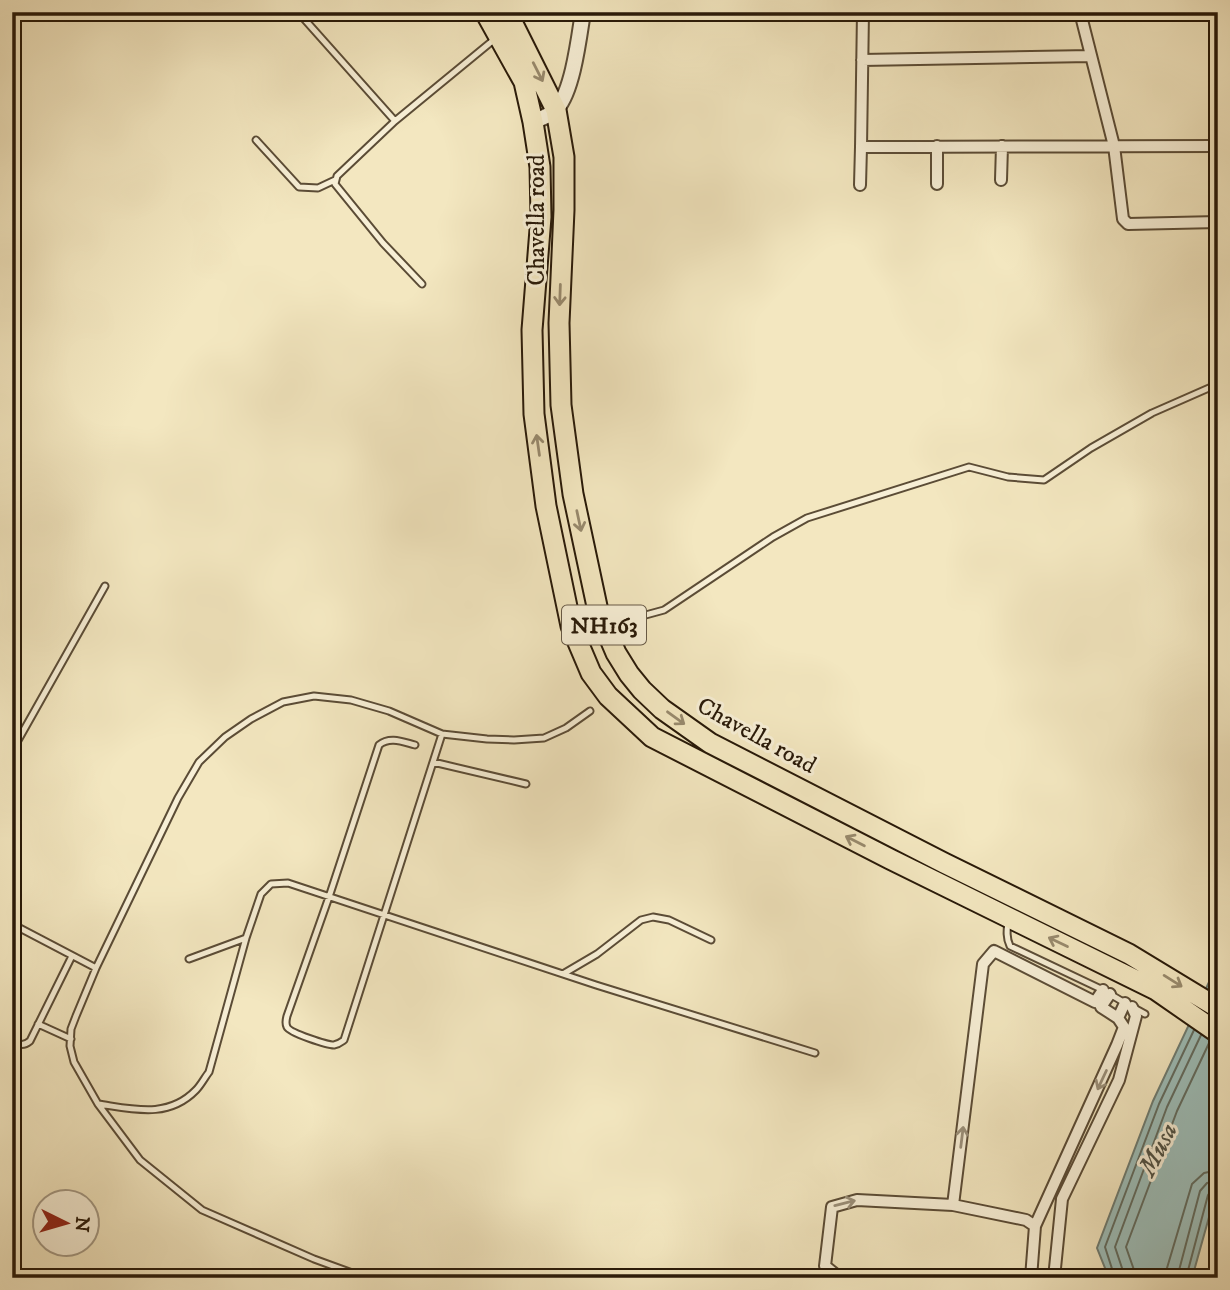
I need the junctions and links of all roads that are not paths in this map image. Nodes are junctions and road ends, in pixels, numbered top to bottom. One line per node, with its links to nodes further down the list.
1 (298, 12): 11 (lane)
2 (485, 12): 7 (highway, Chavella road / NH163)
3 (505, 12): 10 (highway, Chavella road / NH163, one-way to 10)
4 (583, 12): 10 (street)
5 (863, 12): 9 (street)
6 (1080, 12): 8 (street)
7 (499, 36): 11 (lane); 12 (highway, Chavella road / NH163)
8 (1091, 56): 9 (street); 16 (street)
9 (862, 60): 18 (street)
10 (556, 110): 12 (street); 27 (highway, Chavella road / NH163, one-way to 27)
11 (395, 121): 19 (lane)
12 (533, 122): 36 (highway, Chavella road / NH163, one-way to 12)
13 (256, 140): 19 (lane)
14 (937, 146): 15 (street); 18 (street); 21 (street)
15 (1002, 146): 16 (street); 20 (street)
16 (1114, 146): 17 (street); 23 (street)
17 (1218, 146)
18 (861, 147): 22 (street)
19 (335, 180): 24 (lane)
20 (1001, 180)
21 (937, 184)
22 (860, 185)
23 (1218, 222)
24 (422, 284)
25 (1218, 384): 27 (lane)
26 (105, 586): 31 (lane)
27 (598, 611): 47 (highway, Chavella road / NH163, one-way to 47)
28 (590, 711): 29 (lane)
29 (442, 734): 32 (lane); 42 (lane)
30 (415, 745): 34 (lane)
31 (12, 751)
32 (433, 762): 33 (lane); 35 (lane)
33 (526, 784)
34 (329, 897): 35 (lane); 35 (lane); 38 (lane)
35 (385, 914): 43 (lane)
36 (1009, 917): 44 (lane); 51 (highway, Chavella road / NH163, one-way to 36)
37 (12, 924): 40 (lane)
38 (246, 938): 41 (lane); 55 (lane)
39 (711, 940): 43 (lane)
40 (72, 956): 42 (lane); 50 (lane)
41 (189, 959)
42 (96, 968): 52 (lane)
43 (563, 974): 54 (lane)
44 (1106, 992): 45 (street); 46 (lane)
45 (1098, 1004): 49 (street); 56 (street, one-way to 45)
46 (1129, 1005): 48 (lane); 49 (street); 61 (street)
47 (1218, 1008)
48 (1145, 1014)
49 (1118, 1018): 57 (street, one-way to 57)
50 (38, 1024): 52 (lane); 53 (lane)
51 (1218, 1033)
52 (71, 1039): 55 (lane)
53 (12, 1042)
54 (815, 1053)
55 (98, 1104): 58 (lane)
56 (953, 1205): 57 (street); 59 (street, one-way to 56)
57 (1035, 1226): 60 (street)
58 (366, 1278)
59 (840, 1278)
60 (1031, 1278)
61 (1054, 1278)

